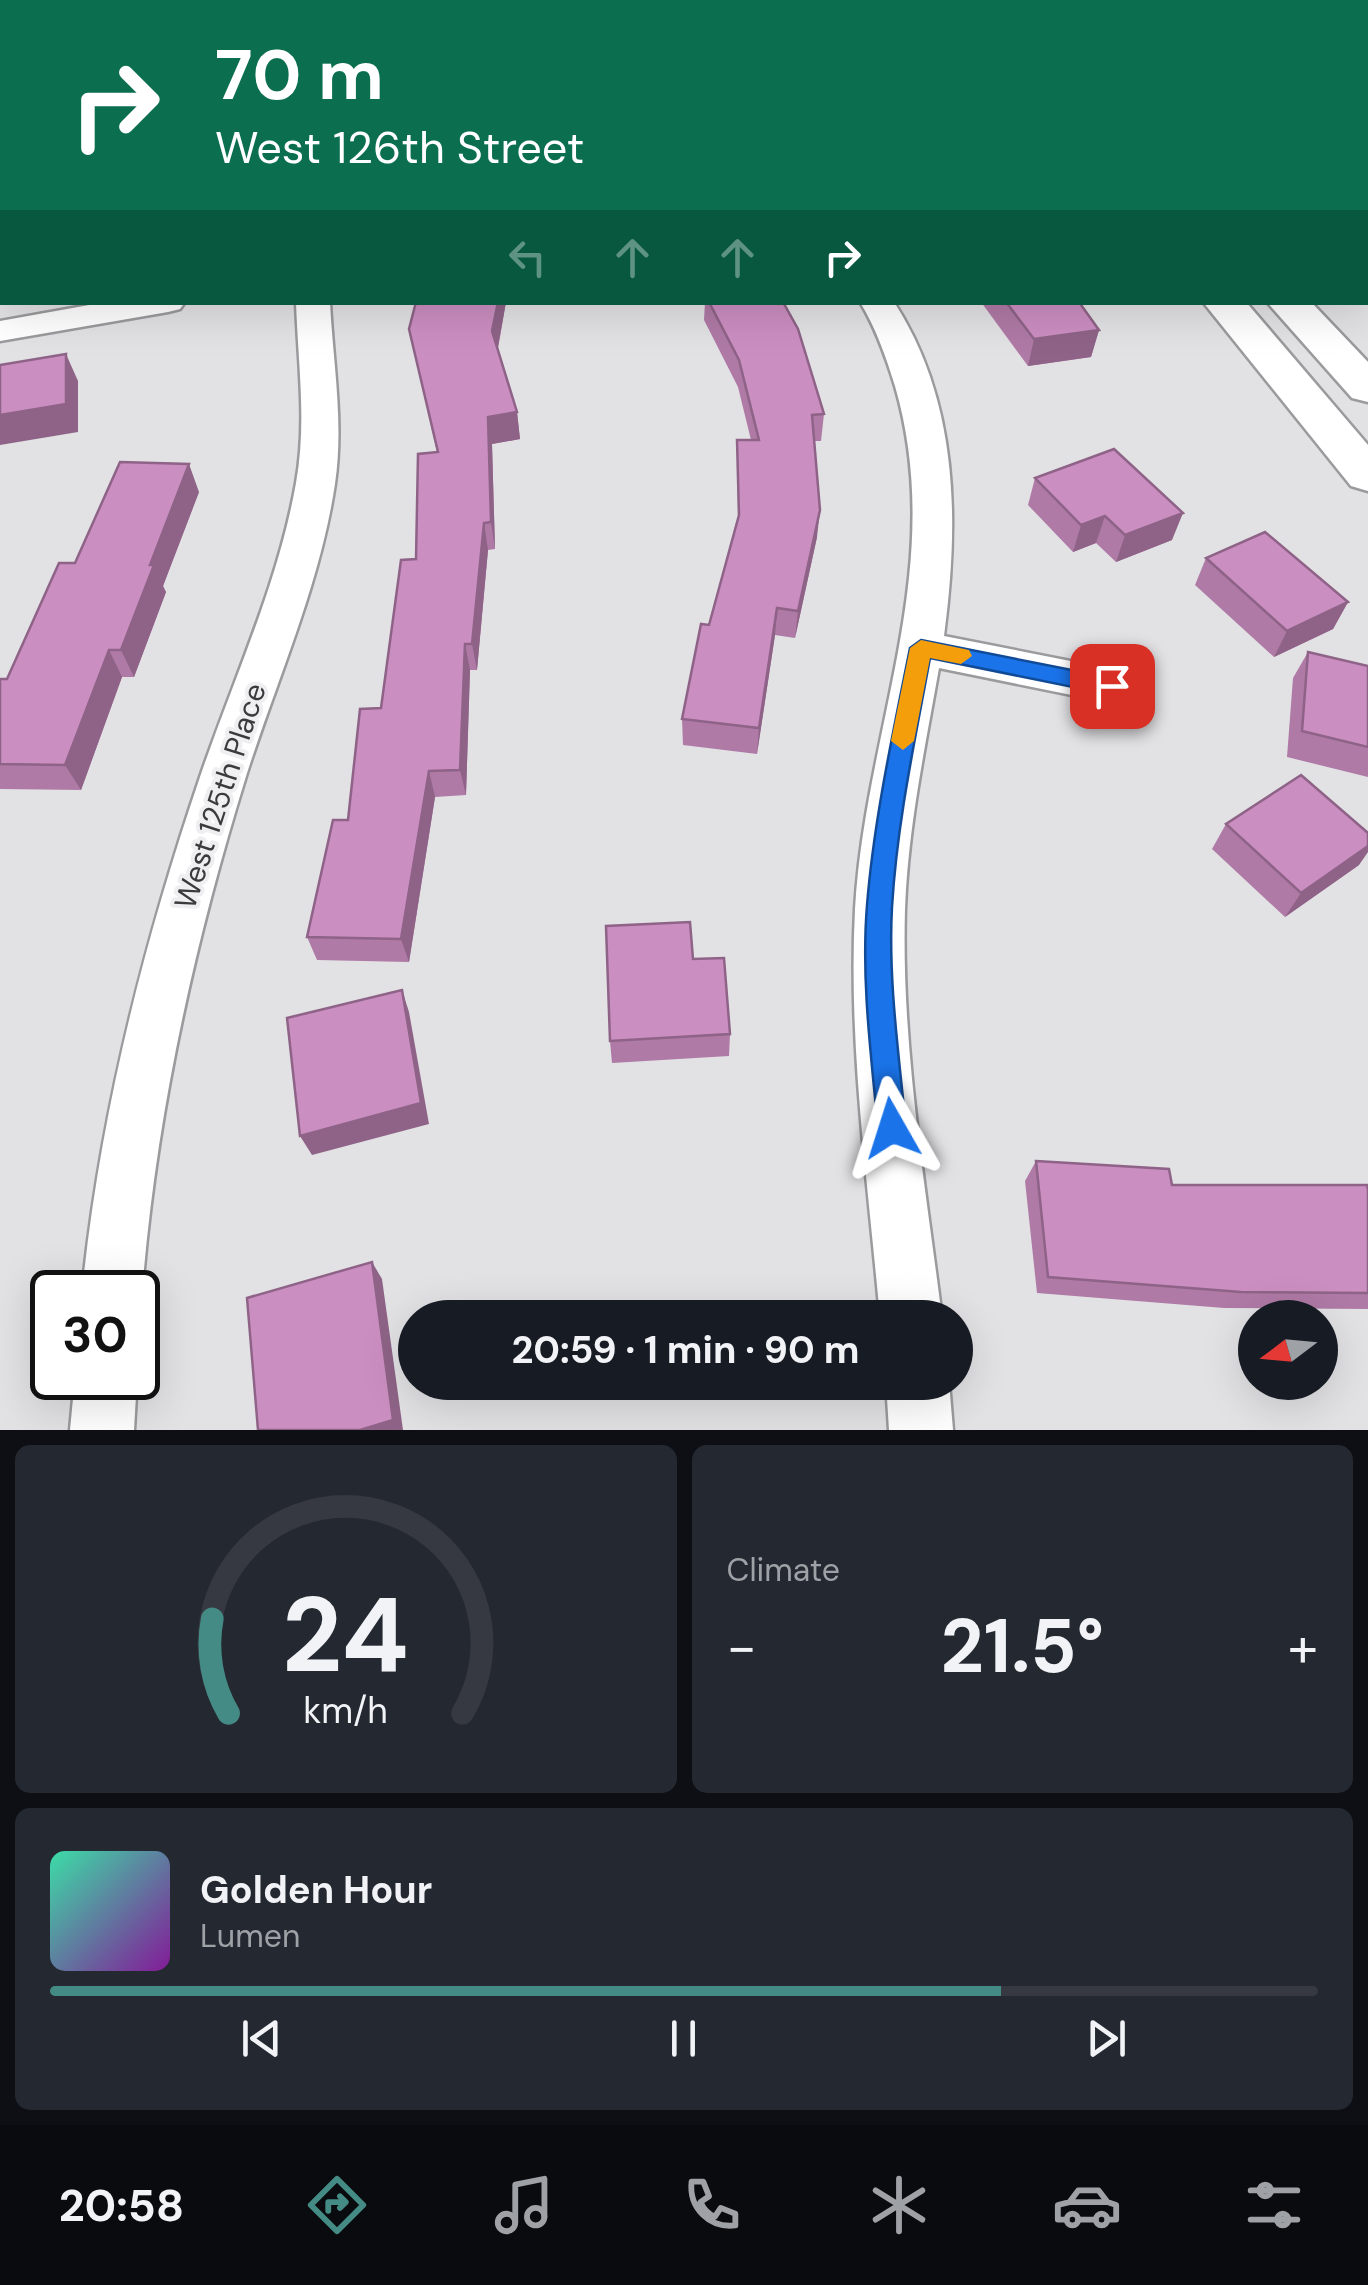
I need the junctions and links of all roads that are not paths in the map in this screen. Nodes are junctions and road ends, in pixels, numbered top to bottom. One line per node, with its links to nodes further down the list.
1 (151, 305): 6 (street)
2 (313, 305): 11 (street, West 125th Place)
3 (878, 305): 9 (street)
4 (1226, 305): 8 (main road)
5 (1290, 305): 7 (main road)
6 (0, 331)
7 (1368, 388)
8 (1368, 474)
9 (921, 648): 10 (street); 12 (street)
10 (1112, 686)
11 (114, 1270)
12 (908, 1300)
13 (104, 1400): 15 (street)
14 (919, 1400): 16 (street)
15 (102, 1430)
16 (922, 1430)

